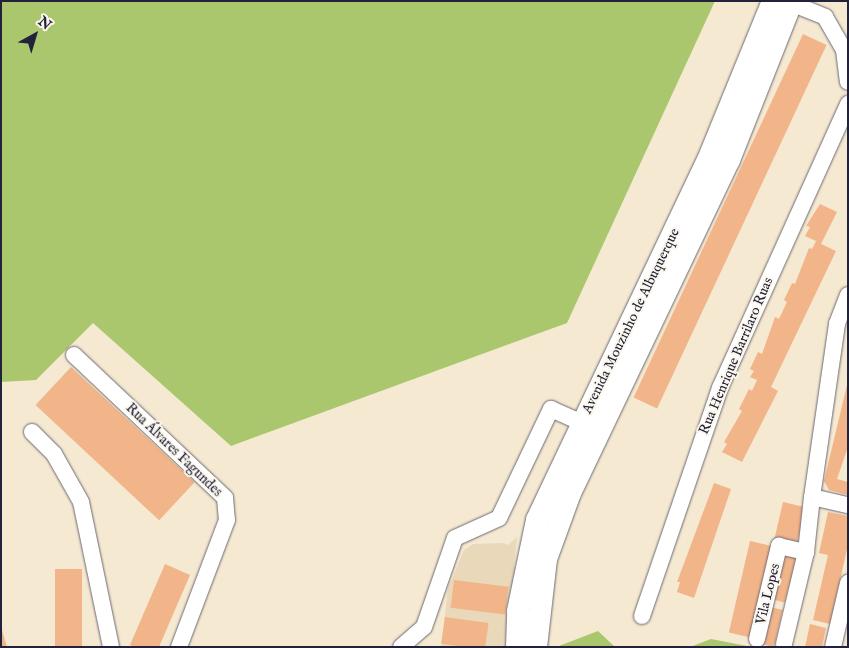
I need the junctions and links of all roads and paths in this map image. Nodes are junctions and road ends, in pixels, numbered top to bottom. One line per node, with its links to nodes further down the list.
1 (785, 2): 2 (street); 6 (main road, Avenida Mouzinho de Albuquerque); 19 (main road, Avenida Mouzinho de Albuquerque)
2 (848, 82)
3 (848, 104): 12 (street, Rua Henrique Barrilaro Ruas)
4 (848, 295): 8 (street, Vila Lopes)
5 (74, 355): 16 (street, Rua Álvares Fagundes)
6 (582, 423): 17 (street); 18 (main road, Avenida Mouzinho de Albuquerque)
7 (32, 432): 15 (street)
8 (812, 497): 9 (street); 10 (street, Vila Lopes)
9 (848, 505)
10 (806, 552): 13 (street, Vila Lopes); 14 (street, Vila Lopes)
11 (848, 583): 20 (street)
12 (642, 616)
13 (756, 639)
14 (784, 644)
15 (111, 647)
16 (179, 647)
17 (401, 647)
18 (517, 647)
19 (536, 647)
20 (833, 647)

